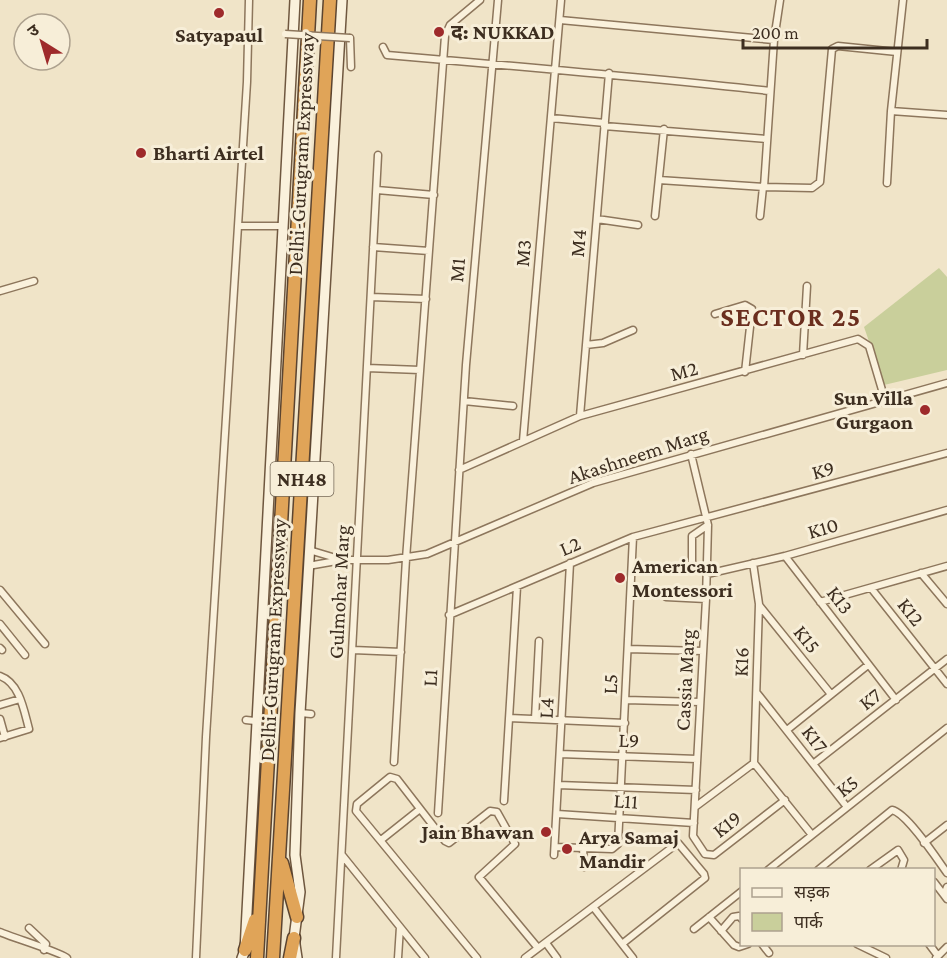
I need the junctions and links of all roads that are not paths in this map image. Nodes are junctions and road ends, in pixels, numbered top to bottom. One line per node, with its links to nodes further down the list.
1 (249, 0): 38 (street)
2 (295, 0): 39 (main road)
3 (310, 0): 157 (highway, Delhi-Gurugram Expressway / NH48)
4 (330, 0): 144 (highway, Delhi-Gurugram Expressway / NH48)
5 (342, 0): 68 (main road)
6 (480, 0): 16 (street)
7 (498, 0): 17 (street, M1)
8 (561, 0): 11 (street, M3)
9 (780, 0): 13 (street)
10 (903, 0): 15 (street)
11 (560, 20): 13 (street); 19 (street, M3)
12 (285, 34): 18 (street, bridge)
13 (774, 40): 21 (street)
14 (383, 47): 16 (street)
15 (897, 52): 22 (street); 31 (street)
16 (444, 60): 17 (street); 33 (street)
17 (491, 65): 19 (street); 56 (street, M1)
18 (351, 67)
19 (556, 68): 20 (street); 24 (street, M3)
20 (609, 74): 21 (street); 25 (street, M4)
21 (770, 91): 27 (street)
22 (891, 111): 23 (street); 30 (street)
23 (947, 115)
24 (551, 118): 25 (street); 59 (street, M3)
25 (605, 124): 26 (street); 36 (street, M4)
26 (664, 129): 27 (street); 29 (street)
27 (766, 139): 31 (street)
28 (378, 155): 32 (street, Gulmohar Marg)
29 (659, 180): 31 (street); 34 (street)
30 (887, 183)
31 (763, 187): 35 (street)
32 (377, 190): 33 (street); 40 (street, Gulmohar Marg)
33 (434, 195): 41 (street)
34 (655, 216)
35 (760, 216)
36 (597, 219): 37 (street); 49 (street, M4)
37 (638, 225)
38 (238, 226): 39 (street); 179 (street)
39 (283, 226): 176 (main road)
40 (373, 247): 41 (street); 45 (street, Gulmohar Marg)
41 (429, 251): 46 (street)
42 (34, 281): 44 (street)
43 (807, 286): 50 (street)
44 (0, 291)
45 (371, 297): 46 (street); 51 (street, Gulmohar Marg)
46 (426, 299): 52 (street)
47 (715, 314): 53 (street)
48 (633, 330): 49 (street)
49 (586, 345): 58 (street, M4)
50 (803, 355): 53 (street, M2); 55 (street, M2)
51 (367, 368): 52 (street); 72 (street, Gulmohar Marg)
52 (420, 370): 70 (street)
53 (745, 372): 58 (street, M2)
54 (947, 383): 55 (street, Akashneem Marg)
55 (885, 400): 61 (street, Akashneem Marg)
56 (464, 401): 57 (street); 62 (street, M1)
57 (513, 406)
58 (580, 416): 59 (street, M2)
59 (523, 441): 62 (street, M2)
60 (947, 453): 64 (street, K9)
61 (691, 454): 64 (street, Cassia Marg); 67 (street, Akashneem Marg)
62 (459, 470): 67 (street, M1)
63 (947, 510): 69 (street, K10)
64 (707, 516): 65 (street, Cassia Marg); 66 (street, L2)
65 (708, 525): 75 (street); 79 (street, Cassia Marg)
66 (633, 537): 73 (street, L2); 92 (street, L5)
67 (453, 544): 70 (street, Akashneem Marg); 88 (street, L1)
68 (309, 550): 71 (street, Akashneem Marg); 76 (main road)
69 (785, 556): 74 (street, K10); 85 (street, K13)
70 (406, 559): 72 (street, Akashneem Marg); 95 (street)
71 (342, 560): 72 (street, Akashneem Marg); 76 (street, Akashneem Marg)
72 (358, 560): 93 (street, Gulmohar Marg)
73 (570, 563): 80 (street, L2); 114 (street, L4)
74 (753, 563): 79 (street, K10); 86 (street, K16)
75 (692, 564)
76 (308, 566): 109 (main road)
77 (947, 566): 78 (street)
78 (921, 573): 81 (street); 87 (street)
79 (707, 574): 84 (street, Cassia Marg)
80 (517, 587): 88 (street, L2); 112 (street)
81 (871, 588): 85 (street); 99 (street, K12)
82 (0, 590): 91 (street)
83 (666, 597): 84 (street)
84 (706, 599): 94 (street, Cassia Marg)
85 (820, 602): 98 (street, K13)
86 (759, 604): 102 (street, K16); 103 (street, K15)
87 (947, 604)
88 (449, 615): 133 (street, L1)
89 (0, 624): 96 (street)
90 (539, 641): 113 (street)
91 (45, 644)
92 (628, 649): 94 (street); 105 (street, L5)
93 (353, 650): 95 (street); 145 (street, Gulmohar Marg)
94 (703, 651): 107 (street, Cassia Marg)
95 (401, 652): 122 (street)
96 (25, 655)
97 (947, 658): 99 (street, K7)
98 (868, 665): 103 (street); 106 (street, K13)
99 (935, 669): 101 (street, K12); 106 (street, K7)
100 (0, 676): 104 (street)
101 (947, 684)
102 (756, 692): 117 (street, K17); 123 (street, K16)
103 (830, 693): 117 (street)
104 (20, 699): 108 (street); 118 (street)
105 (626, 700): 107 (street); 115 (street, L5)
106 (896, 700): 124 (street, K7)
107 (700, 702): 121 (street, Cassia Marg)
108 (0, 705)
109 (300, 713): 110 (street); 159 (main road)
110 (311, 714)
111 (0, 718): 118 (street)
112 (509, 718): 113 (street); 129 (street)
113 (535, 719): 114 (street)
114 (562, 721): 115 (street); 119 (street, L4)
115 (625, 723): 120 (street, L5)
116 (947, 728): 131 (street, K5)
117 (787, 730): 124 (street, K17)
118 (3, 738)
119 (560, 754): 120 (street, L9); 125 (street, L4)
120 (624, 757): 121 (street, L9); 126 (street, L5)
121 (697, 759): 127 (street, Cassia Marg)
122 (394, 762)
123 (754, 763): 128 (street); 130 (street)
124 (813, 764): 131 (street, K17)
125 (558, 785): 126 (street); 134 (street, L4)
126 (623, 787): 127 (street); 135 (street, L5)
127 (696, 790): 130 (street, Cassia Marg)
128 (785, 800): 138 (street); 139 (street, K19)
129 (504, 801)
130 (695, 807): 136 (street, Cassia Marg)
131 (847, 807): 138 (street, K5)
132 (420, 809): 140 (street); 140 (street); 173 (street)
133 (438, 813)
134 (556, 814): 135 (street, L11); 142 (street, L4)
135 (622, 817): 136 (street, L11); 143 (street, L5)
136 (694, 823): 139 (street, Cassia Marg)
137 (947, 825): 141 (street)
138 (812, 835): 148 (street, K5)
139 (693, 836)
140 (381, 840): 187 (street)
141 (924, 843): 149 (street); 152 (street)
142 (555, 847): 143 (street); 146 (street, L4)
143 (583, 848): 147 (street)
144 (279, 854): 159 (highway); 181 (highway, Delhi-Gurugram Expressway / NH48)
145 (341, 855): 162 (street); 184 (street, Gulmohar Marg)
146 (554, 855)
147 (584, 867)
148 (771, 868)
149 (820, 868)
150 (873, 868): 151 (street)
151 (902, 868)
152 (947, 873)
153 (935, 884): 156 (street)
154 (947, 887): 156 (street)
155 (740, 892): 160 (street)
156 (946, 898)
157 (260, 906): 176 (highway); 180 (highway, Delhi-Gurugram Expressway / NH48)
158 (594, 908): 168 (street); 169 (street); 169 (street)
159 (297, 917): 167 (main road)
160 (709, 917): 164 (street); 165 (street)
161 (740, 918): 165 (street)
162 (400, 926): 185 (street); 186 (street)
163 (29, 928): 174 (street)
164 (694, 929)
165 (721, 931): 170 (street)
166 (0, 932): 174 (street)
167 (294, 938): 182 (highway); 183 (main road)
168 (546, 943): 173 (street); 189 (street)
169 (622, 944): 177 (street)
170 (744, 946)
171 (763, 946): 175 (street)
172 (859, 946): 190 (street)
173 (538, 948): 188 (street)
174 (44, 950): 178 (street)
175 (769, 953)
176 (243, 954)
177 (629, 957)
178 (67, 958)
179 (196, 958)
180 (257, 958)
181 (273, 958)
182 (290, 958)
183 (297, 958)
184 (336, 958)
185 (398, 958)
186 (425, 958)
187 (477, 958)
188 (525, 958)
189 (557, 958)
190 (886, 958)

